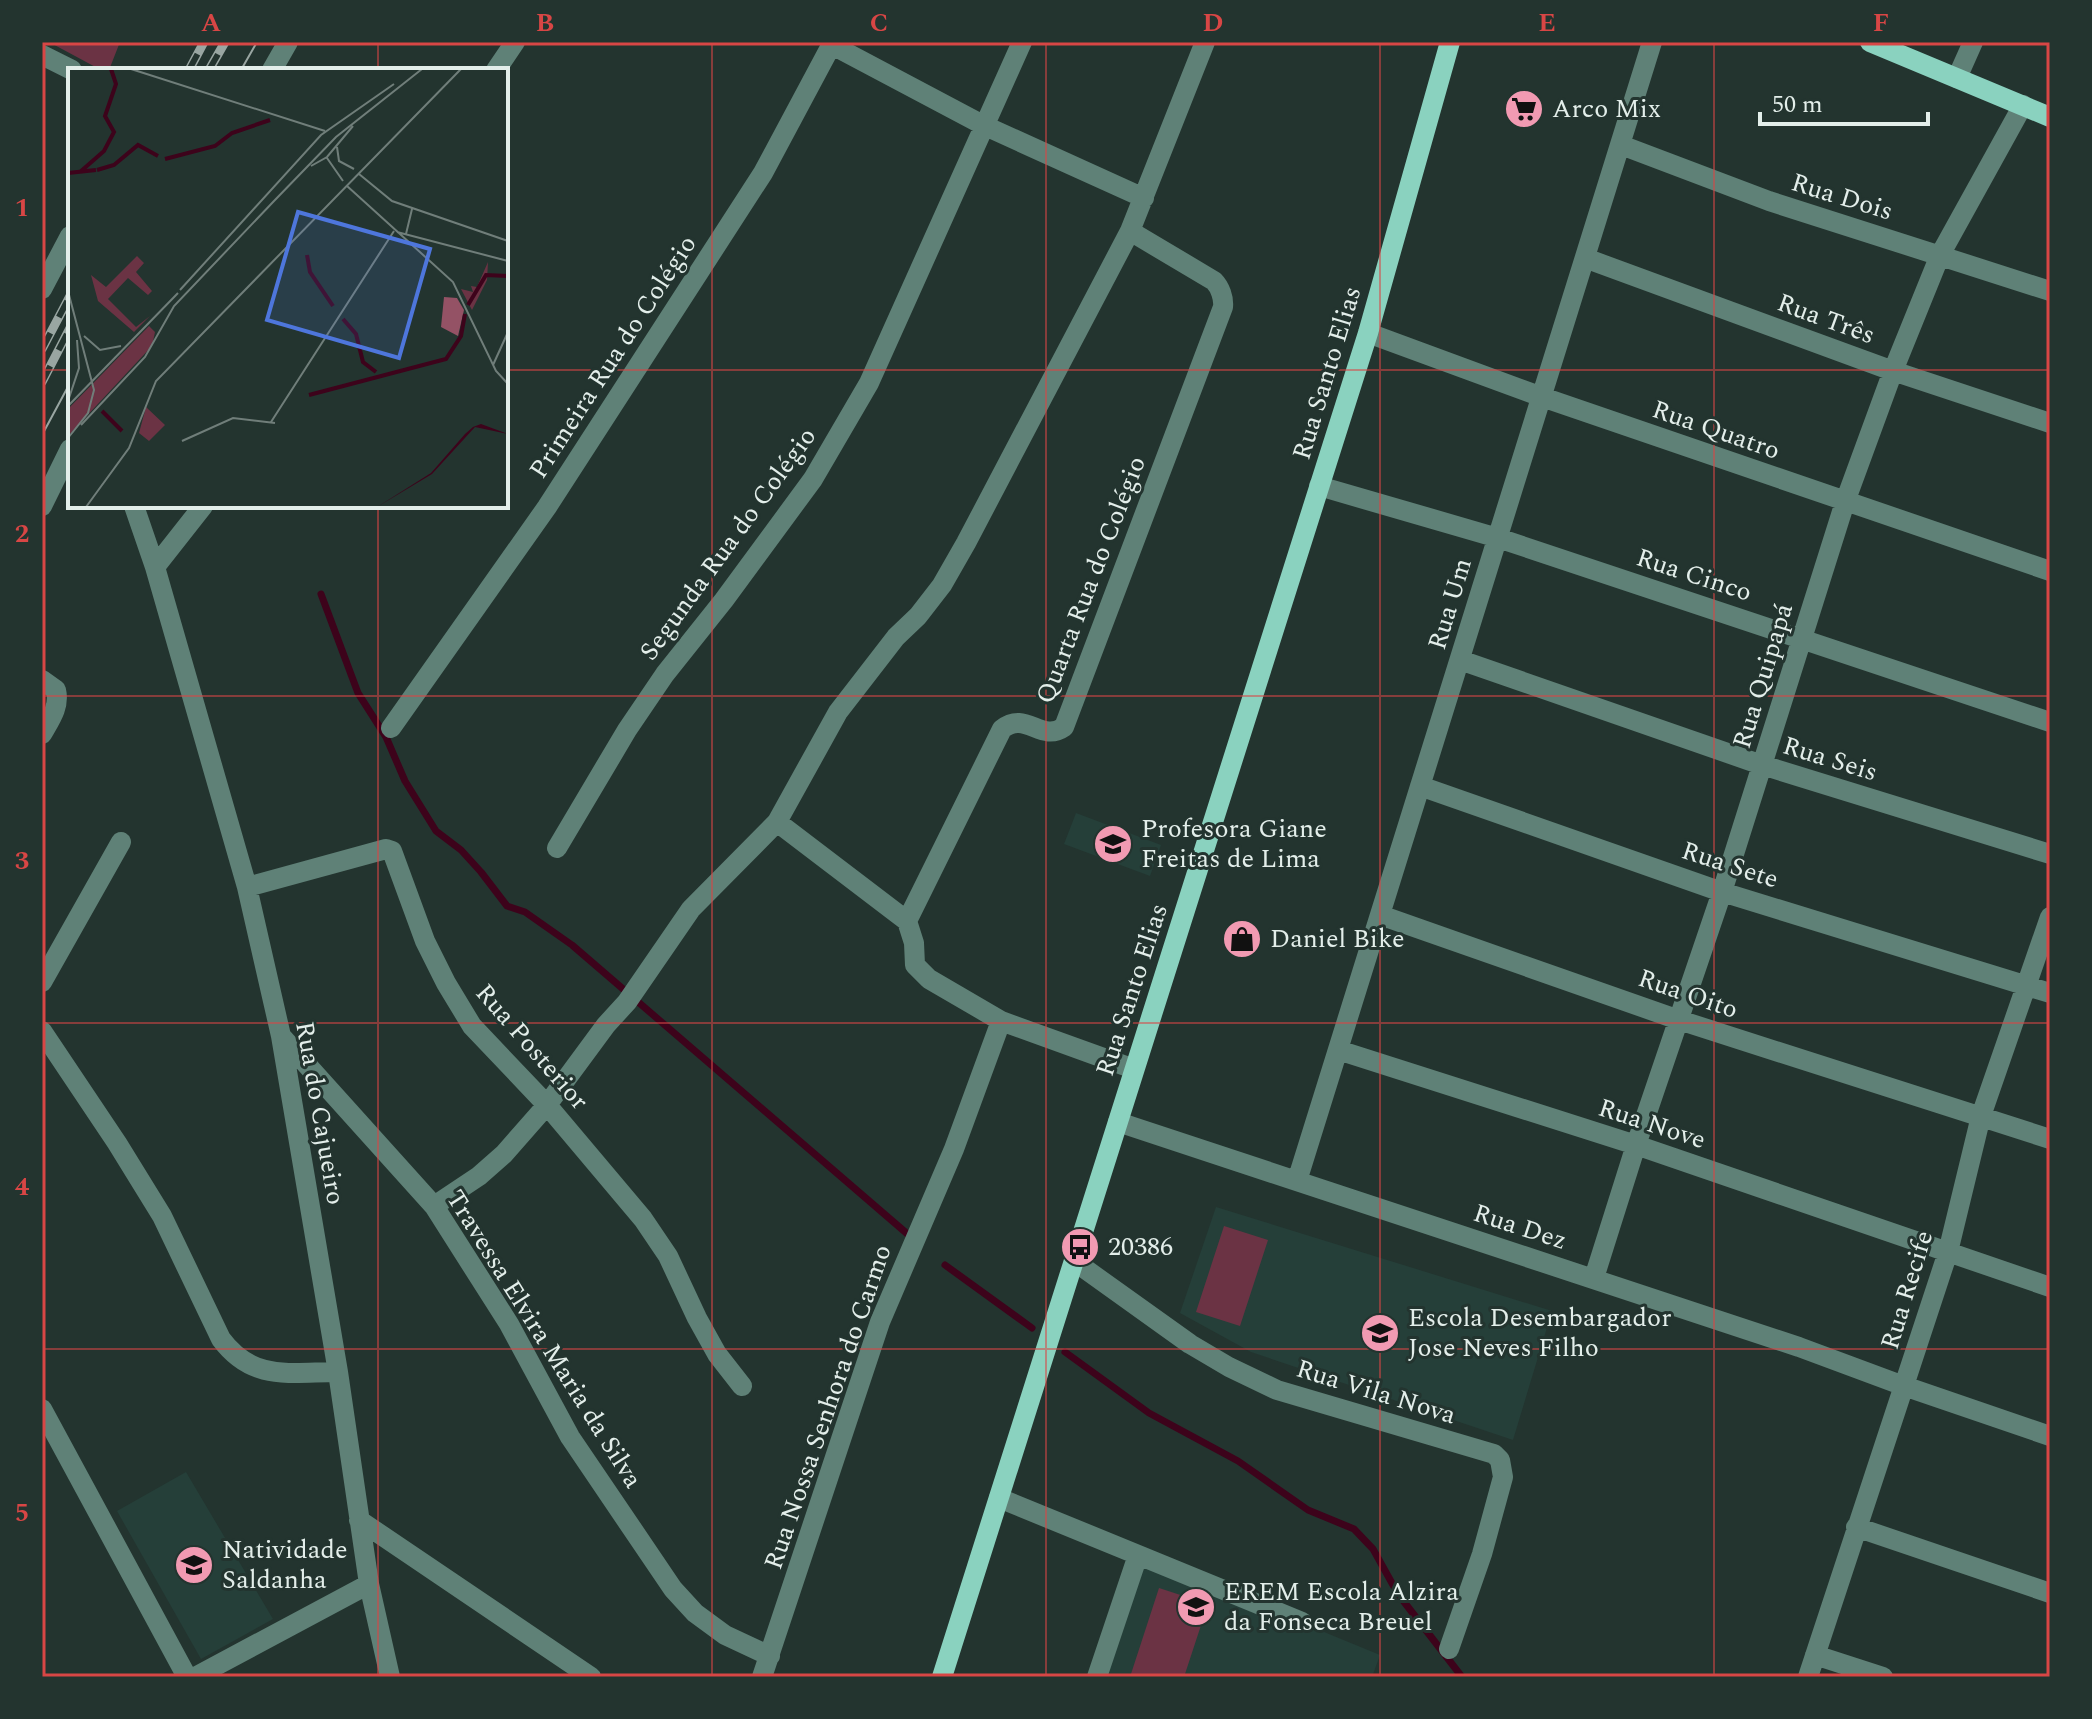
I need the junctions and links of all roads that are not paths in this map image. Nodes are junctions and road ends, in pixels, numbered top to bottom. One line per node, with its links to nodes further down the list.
1 (288, 42): 12 (street)
2 (515, 42): 13 (street)
3 (1022, 42): 17 (street, Segunda Rua do Colégio)
4 (1205, 42): 19 (street)
5 (1450, 42): 26 (main road, Rua Santo Elias)
6 (1652, 42): 18 (street, Rua Um)
7 (1870, 42): 14 (main road)
8 (1973, 42): 14 (street)
9 (832, 44): 17 (street); 43 (street, Primeira Rua do Colégio)
10 (42, 55): 11 (street)
11 (68, 68)
12 (273, 68)
13 (497, 68)
14 (1957, 78): 15 (main road)
15 (2023, 105): 16 (main road); 22 (street, Rua Quipapá)
16 (2050, 117)
17 (983, 125): 19 (street); 49 (street, Segunda Rua do Colégio)
18 (1621, 145): 22 (street, Rua Dois); 23 (street, Rua Um)
19 (1144, 198): 20 (street)
20 (1130, 231): 47 (street); 55 (street, Quarta Rua do Colégio)
21 (68, 240): 24 (street)
22 (1940, 255): 25 (street, Rua Dois); 27 (street, Rua Quipapá)
23 (1585, 258): 27 (street, Rua Três); 28 (street, Rua Um)
24 (42, 289)
25 (2050, 291)
26 (1368, 333): 28 (street, Rua Quatro); 31 (main road, Rua Santo Elias)
27 (1893, 371): 29 (street, Rua Três); 32 (street, Rua Quipapá)
28 (1542, 397): 32 (street, Rua Quatro); 36 (street, Rua Um)
29 (2050, 423)
30 (68, 453): 33 (street)
31 (1319, 486): 36 (street, Rua Cinco); 64 (main road, Rua Santo Elias)
32 (1845, 502): 38 (street, Rua Quatro); 39 (street, Rua Quipapá)
33 (42, 506)
34 (135, 508): 37 (street, Rua do Cajueiro)
35 (201, 508): 37 (street)
36 (1498, 538): 39 (street, Rua Cinco); 40 (street, Rua Um)
37 (155, 567): 51 (street, Rua do Cajueiro)
38 (2050, 571)
39 (1802, 638): 42 (street, Rua Cinco); 45 (street, Rua Quipapá)
40 (1460, 660): 45 (street, Rua Seis); 46 (street, Rua Um)
41 (42, 680): 44 (street)
42 (2050, 722)
43 (391, 728)
44 (42, 734)
45 (1762, 765): 50 (street, Rua Seis); 52 (street, Rua Quipapá)
46 (1420, 786): 52 (street, Rua Sete); 53 (street, Rua Um)
47 (777, 822): 55 (street); 65 (street)
48 (121, 842): 56 (street)
49 (557, 848)
50 (2050, 854)
51 (247, 887): 62 (street, Rua do Cajueiro); 65 (street, Rua Posterior)
52 (1722, 892): 57 (street, Rua Sete); 59 (street, Rua Quipapá)
53 (1380, 915): 59 (street, Rua Oito); 63 (street, Rua Um)
54 (2050, 917): 57 (street, Rua Recife)
55 (907, 921): 60 (street)
56 (43, 979)
57 (2027, 984): 58 (street, Rua Sete); 66 (street, Rua Recife)
58 (2050, 993)
59 (1679, 1020): 66 (street, Rua Oito); 69 (street, Rua Quipapá)
60 (1001, 1021): 64 (street); 90 (street, Rua Nossa Senhora do Carmo)
61 (42, 1031): 76 (street)
62 (281, 1036): 71 (street, Travessa Elvira Maria da Silva); 76 (street, Rua do Cajueiro)
63 (1338, 1050): 69 (street, Rua Nove); 70 (street, Rua Um)
64 (1134, 1069): 67 (main road, Rua Santo Elias)
65 (547, 1105): 71 (street); 77 (street, Rua Posterior)
66 (1981, 1116): 68 (street, Rua Oito); 72 (street, Rua Recife)
67 (1118, 1122): 70 (street, Rua Dez); 73 (main road, Rua Santo Elias)
68 (2050, 1139)
69 (1636, 1145): 72 (street, Rua Nove); 74 (street, Rua Quipapá)
70 (1297, 1181): 74 (street, Rua Dez)
71 (434, 1206): 90 (street, Travessa Elvira Maria da Silva)
72 (1948, 1252): 75 (street, Rua Nove); 78 (street, Rua Recife)
73 (1074, 1261): 81 (main road, Rua Santo Elias); 88 (street, Rua Vila Nova)
74 (1594, 1278): 78 (street, Rua Dez)
75 (2050, 1287)
76 (338, 1372): 82 (street, Rua do Cajueiro)
77 (742, 1386)
78 (1904, 1386): 80 (street, Rua Dez); 83 (street, Rua Recife)
79 (42, 1409): 91 (street)
80 (2050, 1436)
81 (999, 1498): 84 (street); 96 (main road, Rua Santo Elias)
82 (359, 1520): 85 (street, Rua do Cajueiro); 94 (street)
83 (1856, 1527): 86 (street); 89 (street, Rua Recife)
84 (1138, 1555): 87 (street); 97 (street)
85 (369, 1584): 92 (street); 93 (street, Rua do Cajueiro)
86 (2050, 1593)
87 (1302, 1622)
88 (1449, 1649)
89 (1815, 1655): 98 (street, Rua Recife); 99 (street)
90 (770, 1656): 95 (street, Rua Nossa Senhora do Carmo)
91 (187, 1677)
92 (195, 1677)
93 (390, 1677)
94 (591, 1677)
95 (762, 1677)
96 (942, 1677)
97 (1097, 1677)
98 (1808, 1677)
99 (1883, 1677)

